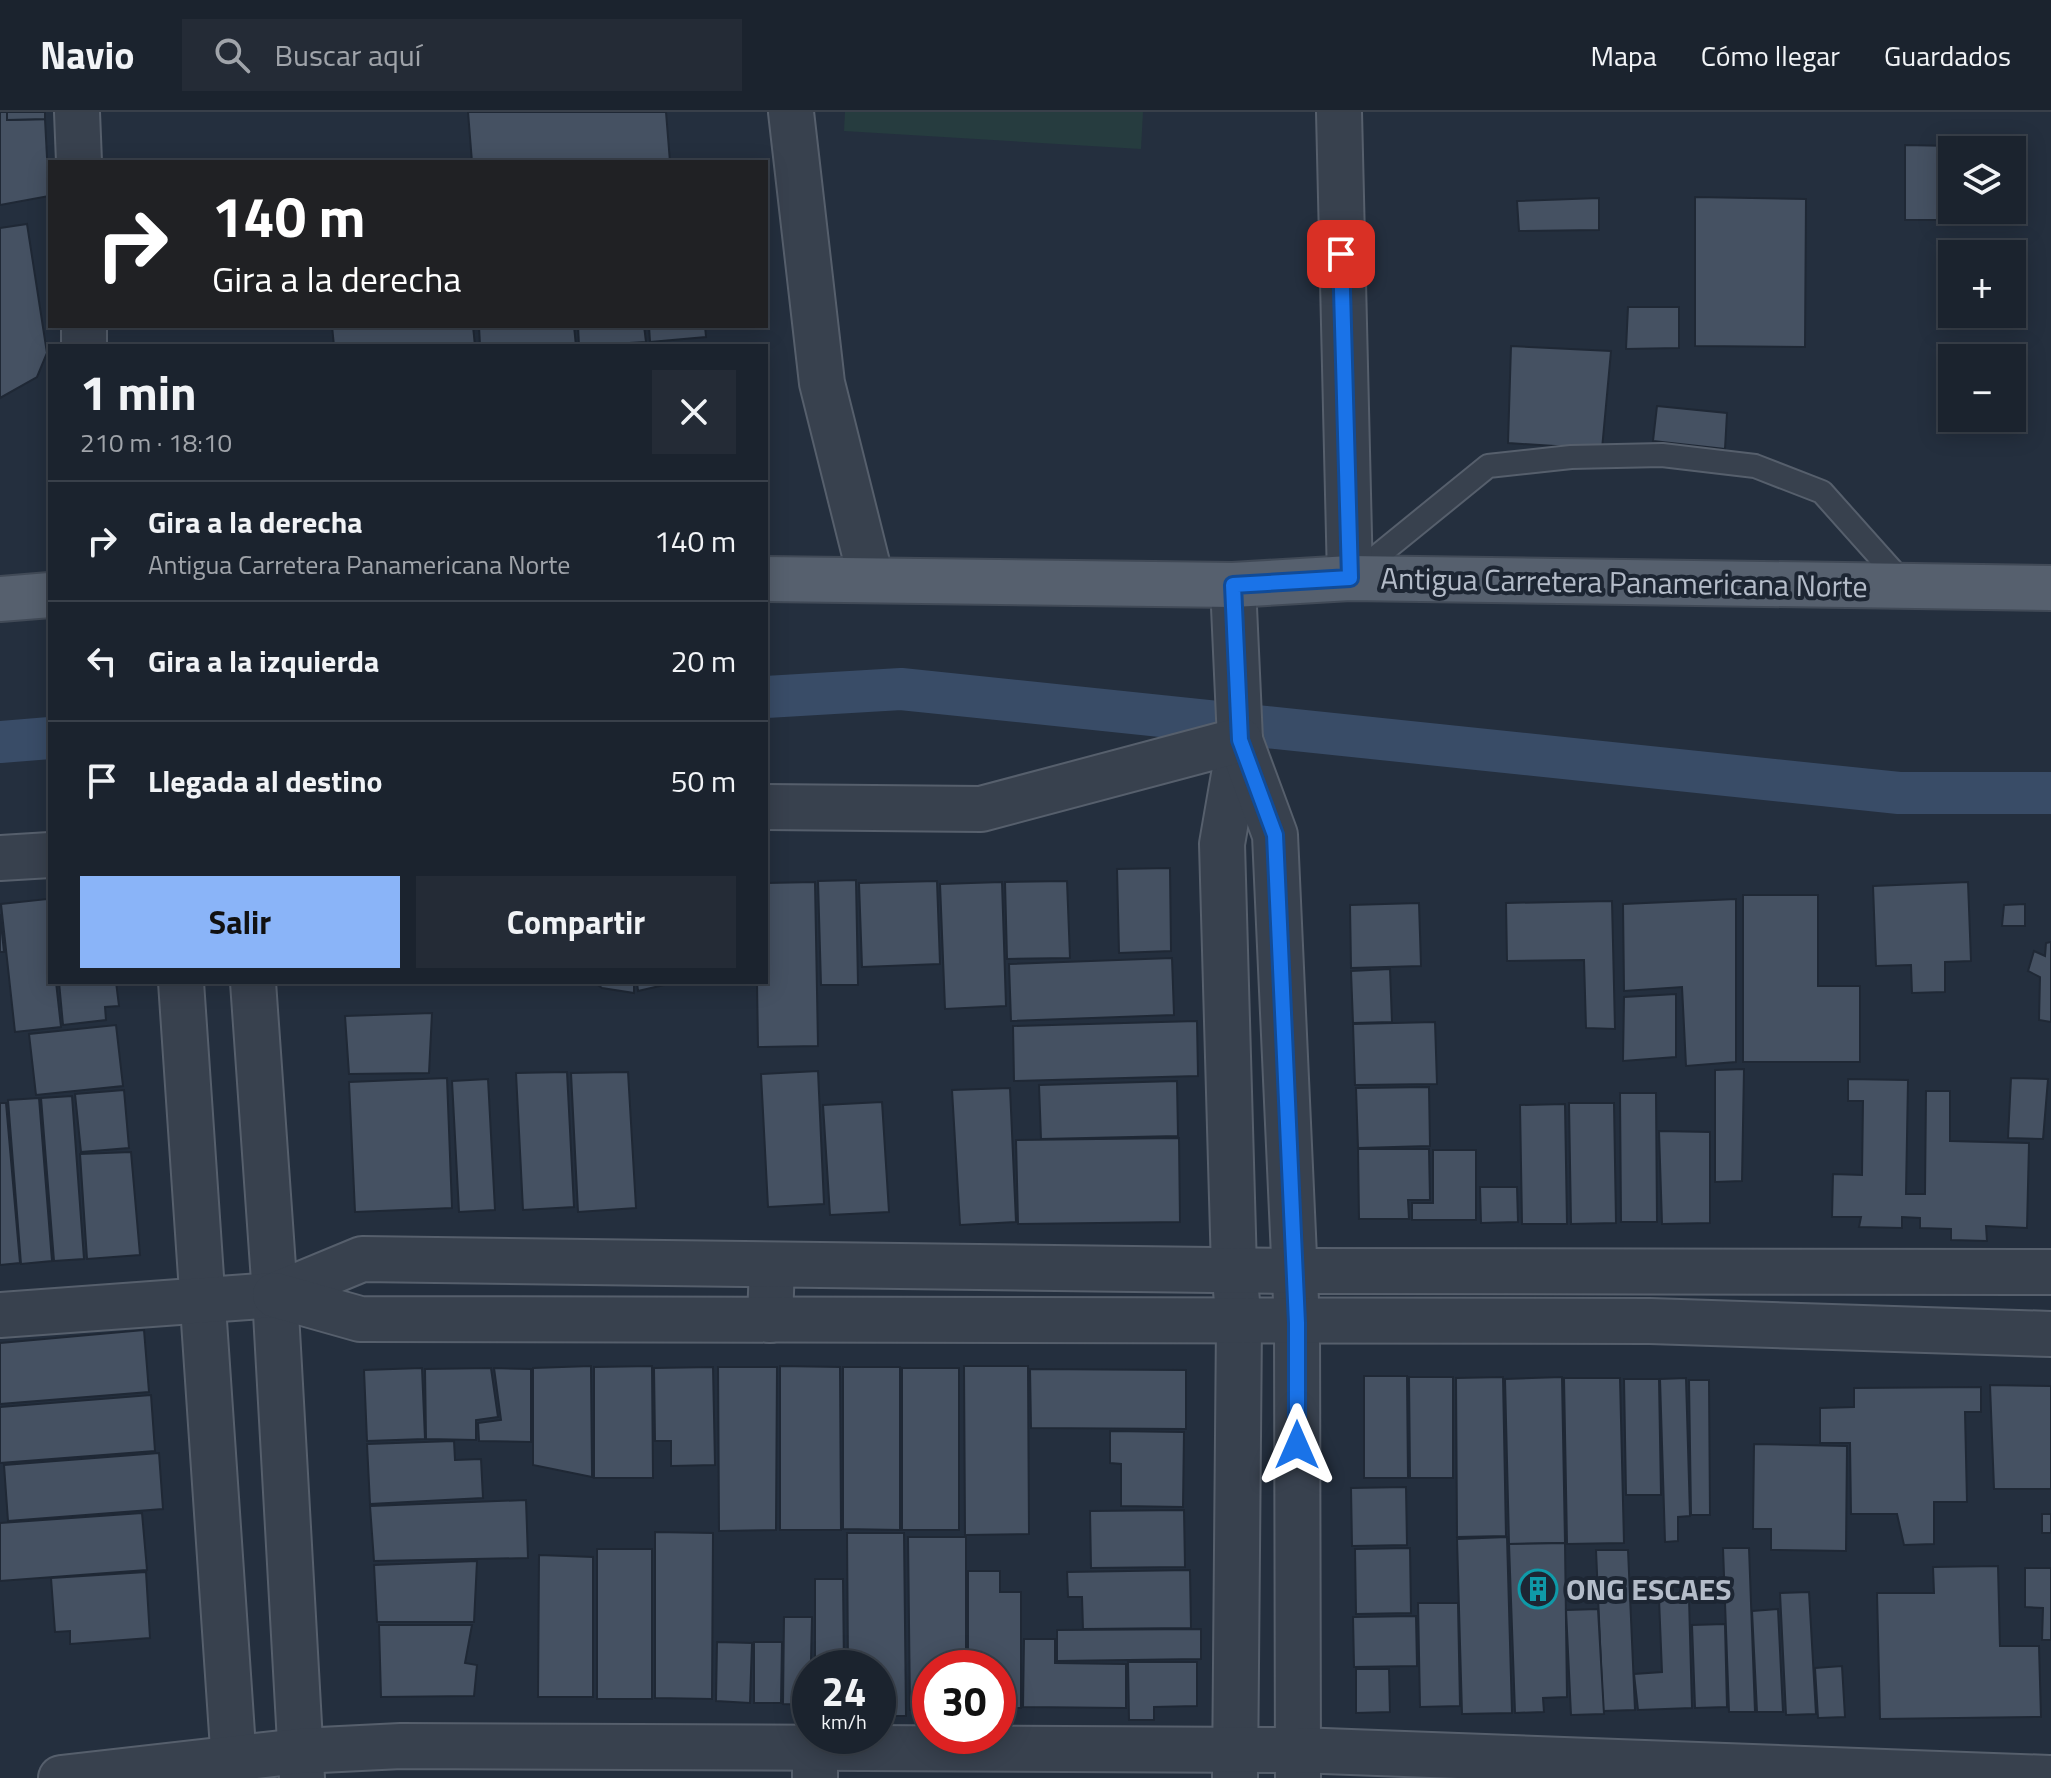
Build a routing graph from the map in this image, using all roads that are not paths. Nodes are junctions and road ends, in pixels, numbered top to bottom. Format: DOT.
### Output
graph roads {
  1 [pos="77,112"];
  2 [pos="791,112"];
  3 [pos="1339,112"];
  4 [pos="79,160"];
  5 [pos="1350,578"];
  6 [pos="768,579"];
  7 [pos="871,579"];
  8 [pos="1233,585"];
  9 [pos="1906,586"];
  10 [pos="2051,588"];
  11 [pos="48,595"];
  12 [pos="0,599"];
  13 [pos="1240,740"];
  14 [pos="768,807"];
  15 [pos="48,855"];
  16 [pos="0,858"];
  17 [pos="181,984"];
  18 [pos="253,984"];
  19 [pos="772,1265"];
  20 [pos="1234,1269"];
  21 [pos="1294,1271"];
  22 [pos="2051,1272"];
  23 [pos="275,1295"];
  24 [pos="203,1300"];
  25 [pos="0,1315"];
  26 [pos="770,1320"];
  27 [pos="1239,1323"];
  28 [pos="1297,1323"];
  29 [pos="2051,1334"];
  30 [pos="815,1763"];
  31 [pos="301,1764"];
  32 [pos="1235,1764"];
  33 [pos="1297,1764"];
  34 [pos="235,1768"];
  35 [pos="61,1778"];
  36 [pos="2049,1778"];
  1 -- 4 [label="street"];
  2 -- 7 [label="street"];
  3 -- 5 [label="street"];
  5 -- 8 [label="main road, Antigua Carretera Panamericana Norte"];
  5 -- 9 [label="main road, Antigua Carretera Panamericana Norte"];
  5 -- 9 [label="lane"];
  6 -- 7 [label="main road, Antigua Carretera Panamericana Norte"];
  7 -- 8 [label="main road, Antigua Carretera Panamericana Norte"];
  8 -- 13 [label="street"];
  9 -- 10 [label="main road, Antigua Carretera Panamericana Norte"];
  11 -- 12 [label="main road"];
  13 -- 14 [label="street"];
  13 -- 20 [label="street"];
  13 -- 21 [label="street"];
  15 -- 16 [label="street"];
  17 -- 24 [label="street"];
  18 -- 23 [label="street"];
  19 -- 20 [label="street"];
  19 -- 23 [label="street"];
  19 -- 26 [label="street"];
  20 -- 21 [label="street"];
  20 -- 27 [label="street"];
  21 -- 22 [label="street"];
  21 -- 28 [label="street"];
  23 -- 24 [label="street"];
  23 -- 26 [label="street"];
  23 -- 31 [label="street"];
  24 -- 25 [label="street"];
  24 -- 34 [label="street"];
  26 -- 27 [label="street"];
  27 -- 28 [label="street"];
  27 -- 32 [label="street"];
  28 -- 29 [label="street"];
  28 -- 33 [label="street"];
  30 -- 31 [label="street"];
  30 -- 32 [label="street"];
  31 -- 34 [label="street"];
  32 -- 33 [label="street"];
  33 -- 36 [label="street"];
  34 -- 35 [label="street"];
}
